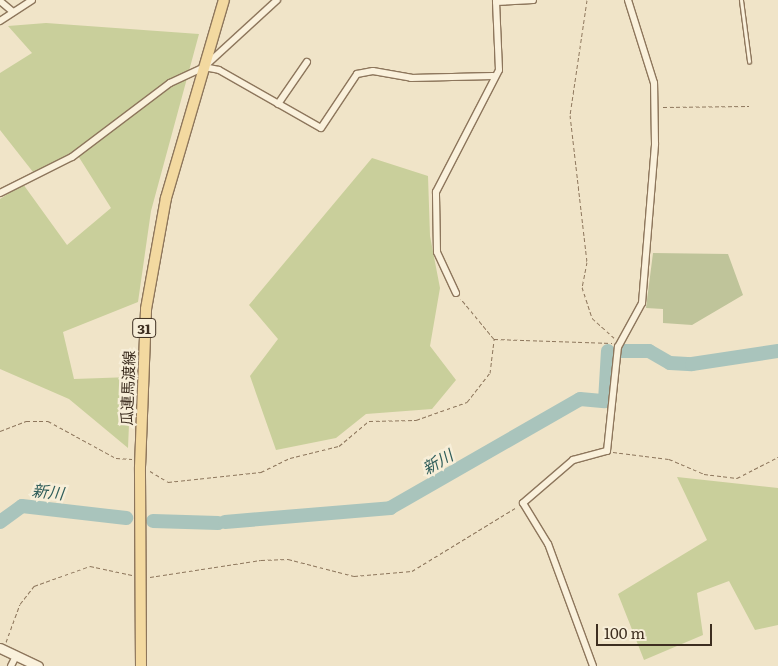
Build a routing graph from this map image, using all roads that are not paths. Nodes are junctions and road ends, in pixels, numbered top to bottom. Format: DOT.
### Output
graph roads {
  1 [pos="32,0"];
  2 [pos="224,0"];
  3 [pos="277,0"];
  4 [pos="533,0"];
  5 [pos="628,0"];
  6 [pos="740,0"];
  7 [pos="0,1"];
  8 [pos="496,1"];
  9 [pos="12,11"];
  10 [pos="0,22"];
  11 [pos="749,61"];
  12 [pos="307,62"];
  13 [pos="204,67"];
  14 [pos="493,76"];
  15 [pos="278,104"];
  16 [pos="0,193"];
  17 [pos="456,293"];
  18 [pos="2,649"];
  19 [pos="16,656"];
  20 [pos="10,666"];
  21 [pos="38,666"];
  22 [pos="141,666"];
  23 [pos="593,666"];
  1 -- 9 [label="street"];
  2 -- 13 [label="main road, 瓜連馬渡線 / 31"];
  3 -- 13 [label="street"];
  4 -- 8 [label="street"];
  5 -- 23 [label="street"];
  6 -- 11 [label="lane"];
  7 -- 9 [label="street"];
  8 -- 14 [label="street"];
  9 -- 10 [label="street"];
  12 -- 15 [label="street"];
  13 -- 15 [label="street"];
  13 -- 16 [label="street"];
  13 -- 22 [label="main road, 瓜連馬渡線 / 31"];
  14 -- 15 [label="street"];
  14 -- 17 [label="street"];
  18 -- 19 [label="main road"];
  19 -- 20 [label="street"];
  19 -- 21 [label="main road"];
}
